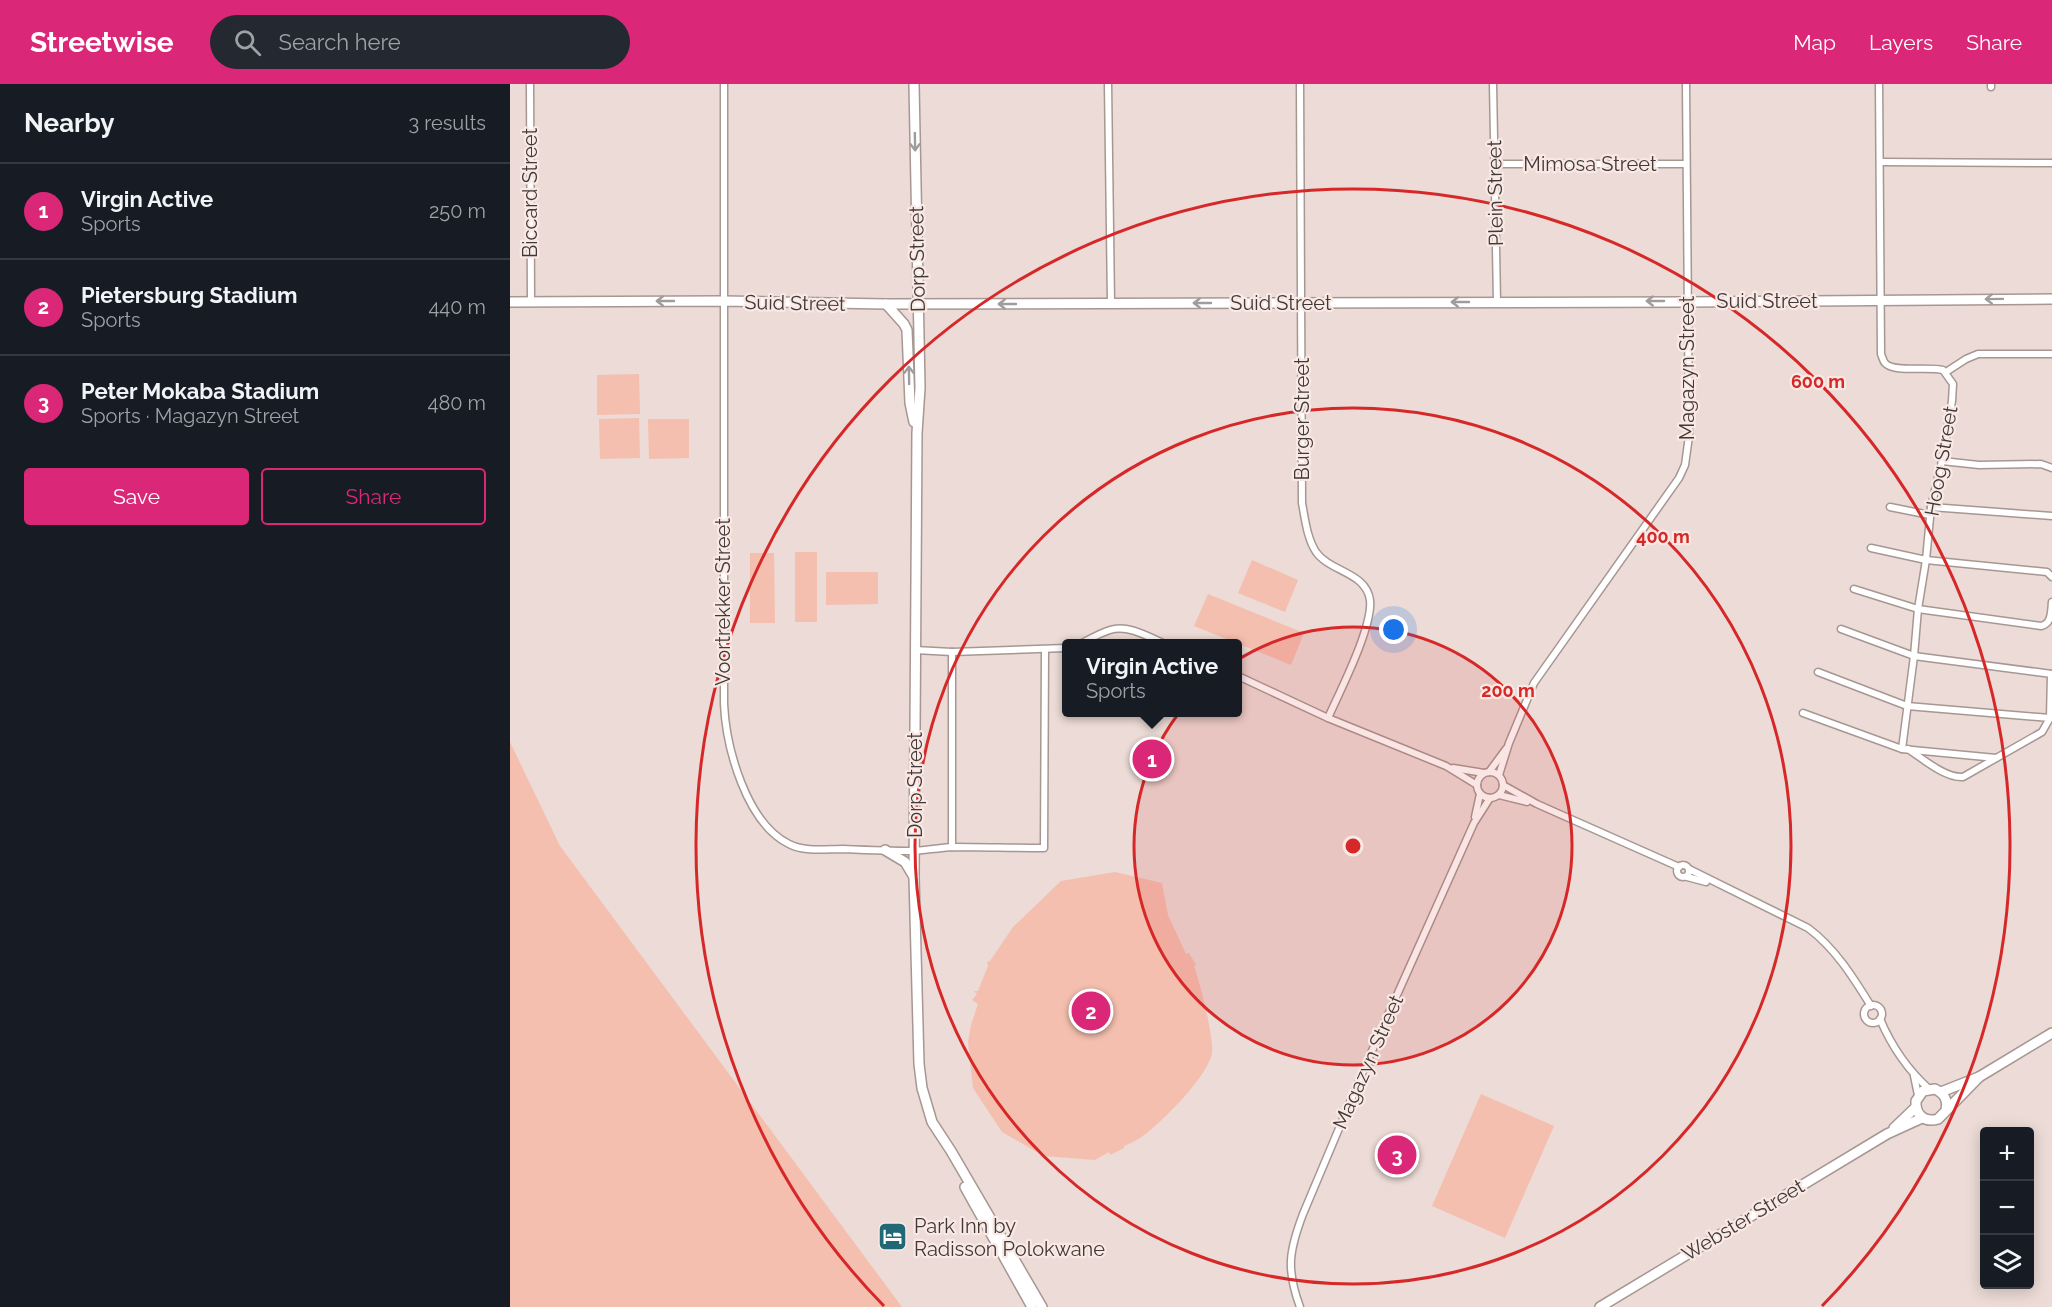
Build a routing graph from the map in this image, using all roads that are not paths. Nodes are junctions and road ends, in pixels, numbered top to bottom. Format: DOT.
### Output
graph roads {
  1 [pos="530,84"];
  2 [pos="724,84"];
  3 [pos="914,84"];
  4 [pos="1108,84"];
  5 [pos="1300,84"];
  6 [pos="1493,84"];
  7 [pos="1686,84"];
  8 [pos="1879,84"];
  9 [pos="1881,162"];
  10 [pos="2052,163"];
  11 [pos="1494,164"];
  12 [pos="1686,164"];
  13 [pos="2052,299"];
  14 [pos="1881,300"];
  15 [pos="510,302"];
  16 [pos="531,302"];
  17 [pos="723,302"];
  18 [pos="1497,302"];
  19 [pos="1687,302"];
  20 [pos="1111,303"];
  21 [pos="1301,303"];
  22 [pos="886,304"];
  23 [pos="918,304"];
  24 [pos="2052,354"];
  25 [pos="1946,372"];
  26 [pos="917,433"];
  27 [pos="1942,461"];
  28 [pos="2052,468"];
  29 [pos="1890,507"];
  30 [pos="1931,507"];
  31 [pos="1930,515"];
  32 [pos="2052,516"];
  33 [pos="1871,548"];
  34 [pos="1926,560"];
  35 [pos="2052,578"];
  36 [pos="1854,589"];
  37 [pos="2052,602"];
  38 [pos="1918,609"];
  39 [pos="1841,629"];
  40 [pos="1092,639"];
  41 [pos="1153,639"];
  42 [pos="1062,648"];
  43 [pos="915,650"];
  44 [pos="1045,650"];
  45 [pos="952,652"];
  46 [pos="1914,656"];
  47 [pos="1818,672"];
  48 [pos="2052,674"];
  49 [pos="1242,678"];
  50 [pos="1906,706"];
  51 [pos="1803,713"];
  52 [pos="1328,718"];
  53 [pos="2050,718"];
  54 [pos="1509,743"];
  55 [pos="1905,749"];
  56 [pos="1996,758"];
  57 [pos="1446,766"];
  58 [pos="1487,772"];
  59 [pos="1499,775"];
  60 [pos="1477,785"];
  61 [pos="1503,785"];
  62 [pos="1480,794"];
  63 [pos="1499,795"];
  64 [pos="1490,798"];
  65 [pos="1536,804"];
  66 [pos="1474,823"];
  67 [pos="951,848"];
  68 [pos="885,850"];
  69 [pos="915,850"];
  70 [pos="1678,869"];
  71 [pos="1689,869"];
  72 [pos="914,877"];
  73 [pos="1686,877"];
  74 [pos="1719,885"];
  75 [pos="1868,1007"];
  76 [pos="1877,1021"];
  77 [pos="2052,1033"];
  78 [pos="1914,1076"];
  79 [pos="1979,1077"];
  80 [pos="1929,1089"];
  81 [pos="1941,1092"];
  82 [pos="1918,1095"];
  83 [pos="1916,1107"];
  84 [pos="1946,1110"];
  85 [pos="1922,1118"];
  86 [pos="939,1134"];
  87 [pos="1887,1134"];
  88 [pos="1032,1307"];
  89 [pos="1042,1307"];
  90 [pos="1300,1307"];
  91 [pos="1599,1307"];
  1 -- 16 [label="street, Biccard Street"];
  2 -- 17 [label="street, Voortrekker Street"];
  3 -- 23 [label="street, Dorp Street, one-way"];
  4 -- 20 [label="street"];
  5 -- 21 [label="street, Burger Street"];
  6 -- 11 [label="street, Plein Street"];
  7 -- 12 [label="street, Magazyn Street"];
  8 -- 9 [label="street"];
  9 -- 10 [label="street"];
  9 -- 14 [label="street"];
  11 -- 12 [label="street, Mimosa Street"];
  11 -- 18 [label="street, Plein Street"];
  12 -- 19 [label="street, Magazyn Street"];
  13 -- 14 [label="street, Suid Street, one-way"];
  14 -- 19 [label="street, Suid Street"];
  14 -- 25 [label="street"];
  15 -- 16 [label="street, Suid Street"];
  17 -- 16 [label="street, Suid Street, one-way"];
  17 -- 22 [label="street, Suid Street"];
  17 -- 68 [label="street, Voortrekker Street"];
  19 -- 18 [label="street, Suid Street, one-way"];
  18 -- 21 [label="street, Suid Street, one-way"];
  19 -- 54 [label="street, Magazyn Street"];
  21 -- 20 [label="street, Suid Street, one-way"];
  20 -- 23 [label="street, Suid Street, one-way"];
  21 -- 52 [label="street, Burger Street"];
  22 -- 23 [label="street, Suid Street"];
  26 -- 22 [label="street, Dorp Street, one-way"];
  23 -- 26 [label="street, Dorp Street"];
  24 -- 25 [label="street"];
  25 -- 27 [label="street, Hoog Street"];
  26 -- 43 [label="street, Dorp Street"];
  27 -- 28 [label="street"];
  27 -- 30 [label="street, Hoog Street"];
  29 -- 31 [label="street"];
  30 -- 31 [label="street, Hoog Street"];
  30 -- 32 [label="street"];
  31 -- 34 [label="street, Hoog Street"];
  33 -- 34 [label="street"];
  34 -- 35 [label="street"];
  34 -- 38 [label="street, Hoog Street"];
  36 -- 38 [label="street"];
  37 -- 38 [label="street"];
  38 -- 46 [label="street, Hoog Street"];
  39 -- 46 [label="street"];
  40 -- 41 [label="street"];
  42 -- 44 [label="street"];
  43 -- 45 [label="street"];
  43 -- 69 [label="street, Dorp Street"];
  44 -- 45 [label="street"];
  44 -- 67 [label="street, Voortrekker Street"];
  45 -- 67 [label="street"];
  46 -- 48 [label="street"];
  46 -- 50 [label="street, Hoog Street"];
  47 -- 50 [label="street"];
  48 -- 53 [label="street"];
  49 -- 52 [label="street"];
  50 -- 53 [label="street"];
  50 -- 55 [label="street, Hoog Street"];
  51 -- 55 [label="street"];
  52 -- 57 [label="street"];
  53 -- 56 [label="street"];
  54 -- 58 [label="street, Magazyn Street"];
  54 -- 59 [label="street, Magazyn Street"];
  55 -- 56 [label="street"];
  55 -- 56 [label="street"];
  57 -- 58 [label="street"];
  57 -- 60 [label="street"];
  58 -- 59 [label="street"];
  58 -- 60 [label="street"];
  59 -- 61 [label="street"];
  60 -- 62 [label="street"];
  61 -- 63 [label="street"];
  61 -- 65 [label="street"];
  62 -- 64 [label="street"];
  62 -- 66 [label="street, Magazyn Street"];
  63 -- 64 [label="street"];
  63 -- 65 [label="street"];
  64 -- 66 [label="street, Magazyn Street"];
  65 -- 70 [label="street"];
  66 -- 90 [label="street, Magazyn Street"];
  67 -- 69 [label="street, Voortrekker Street"];
  68 -- 69 [label="street, Voortrekker Street"];
  68 -- 72 [label="street"];
  69 -- 72 [label="street, Dorp Street"];
  70 -- 71 [label="street"];
  70 -- 73 [label="street"];
  71 -- 73 [label="street"];
  71 -- 74 [label="street"];
  72 -- 86 [label="street, Dorp Street"];
  73 -- 74 [label="street"];
  74 -- 75 [label="street"];
  75 -- 76 [label="street"];
  75 -- 76 [label="street"];
  76 -- 78 [label="street"];
  77 -- 79 [label="street"];
  78 -- 80 [label="street"];
  78 -- 82 [label="street"];
  79 -- 81 [label="street"];
  79 -- 84 [label="street"];
  80 -- 81 [label="street"];
  80 -- 82 [label="street"];
  81 -- 84 [label="street"];
  82 -- 83 [label="street"];
  83 -- 85 [label="street"];
  83 -- 87 [label="street, Webster Street"];
  84 -- 85 [label="street"];
  85 -- 87 [label="street, Webster Street"];
  86 -- 88 [label="street, Dorp Street"];
  86 -- 89 [label="street, Dorp Street"];
  87 -- 91 [label="street, Webster Street"];
}
